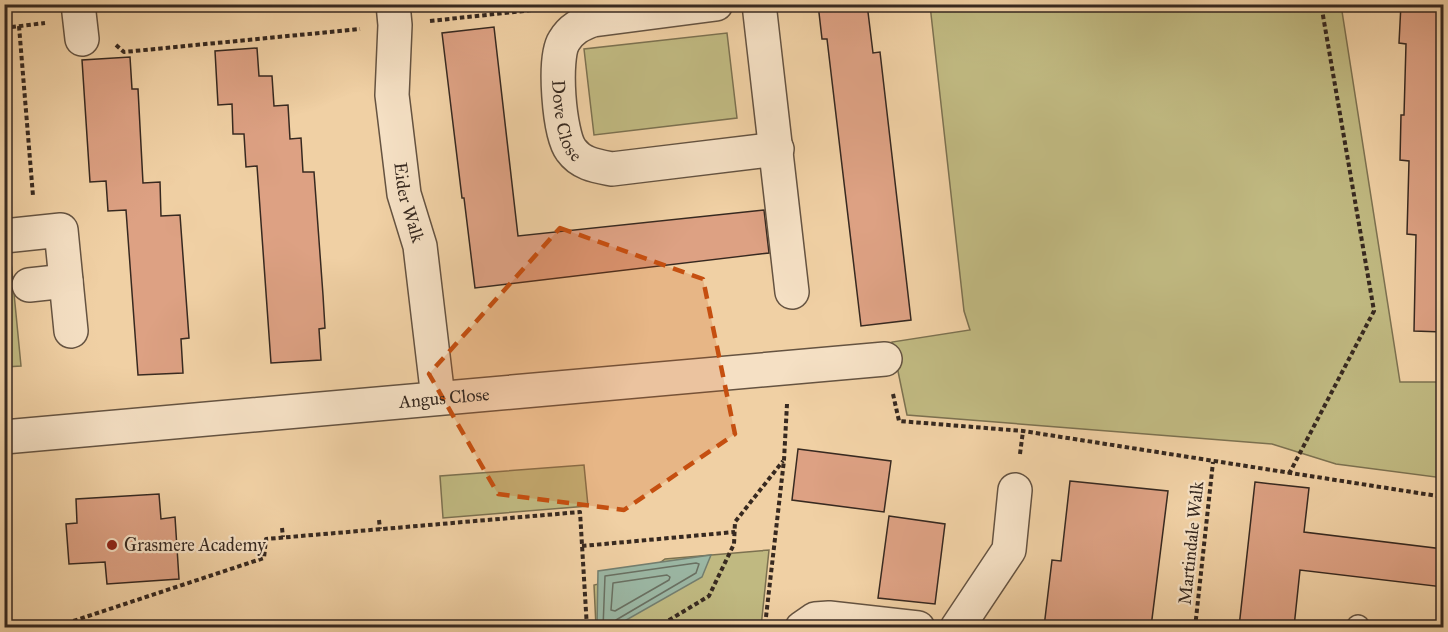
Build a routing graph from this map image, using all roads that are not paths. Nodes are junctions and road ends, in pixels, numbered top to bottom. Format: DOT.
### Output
graph roads {
  1 [pos="716,4"];
  2 [pos="759,4"];
  3 [pos="394,15"];
  4 [pos="777,149"];
  5 [pos="20,234"];
  6 [pos="66,281"];
  7 [pos="29,285"];
  8 [pos="792,292"];
  9 [pos="71,331"];
  10 [pos="885,358"];
  11 [pos="438,398"];
  12 [pos="4,437"];
  13 [pos="1014,490"];
  14 [pos="802,627"];
  15 [pos="918,627"];
  16 [pos="957,627"];
  1 -- 4 [label="street, Dove Close"];
  2 -- 4 [label="street"];
  3 -- 11 [label="street, Eider Walk"];
  4 -- 8 [label="street"];
  5 -- 6 [label="street"];
  6 -- 7 [label="street"];
  6 -- 9 [label="street"];
  10 -- 11 [label="street, Angus Close"];
  11 -- 12 [label="street, Angus Close"];
  13 -- 16 [label="street"];
  14 -- 15 [label="street"];
}
